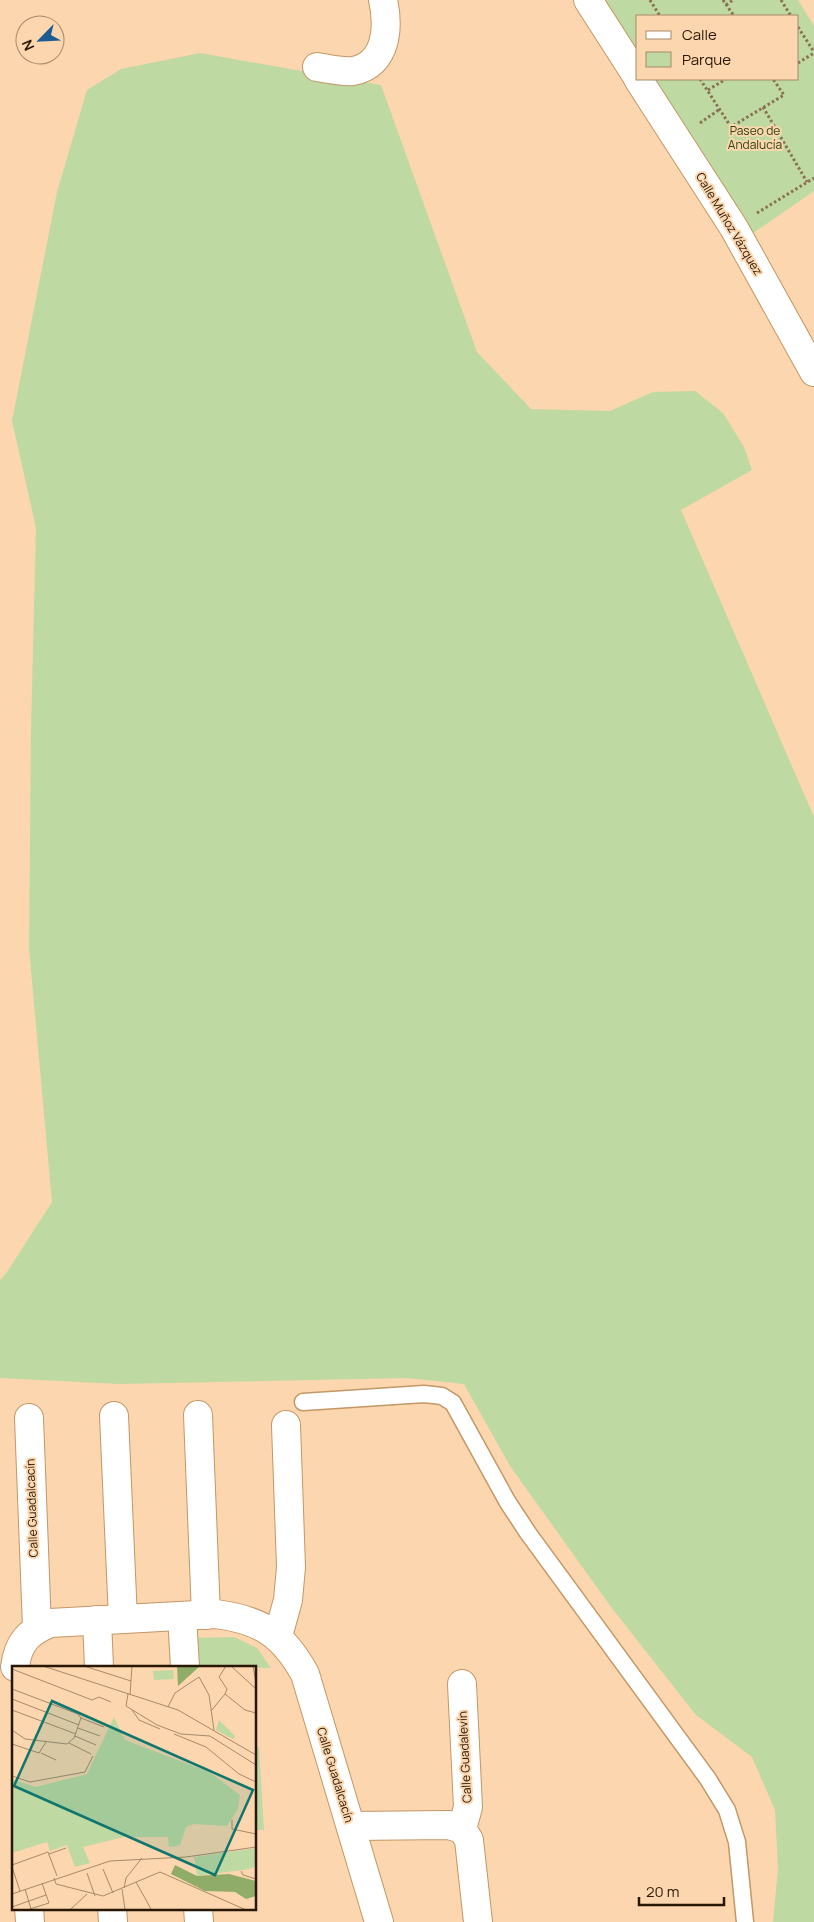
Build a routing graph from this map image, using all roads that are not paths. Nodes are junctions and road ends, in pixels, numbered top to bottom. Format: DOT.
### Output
graph roads {
  1 [pos="383,0"];
  2 [pos="588,0"];
  3 [pos="317,67"];
  4 [pos="636,75"];
  5 [pos="639,80"];
  6 [pos="814,372"];
  7 [pos="303,1402"];
  8 [pos="198,1414"];
  9 [pos="114,1416"];
  10 [pos="29,1418"];
  11 [pos="286,1425"];
  12 [pos="194,1615"];
  13 [pos="110,1620"];
  14 [pos="30,1634"];
  15 [pos="278,1636"];
  16 [pos="15,1666"];
  17 [pos="99,1666"];
  18 [pos="185,1666"];
  19 [pos="462,1684"];
  20 [pos="351,1826"];
  21 [pos="462,1829"];
  22 [pos="379,1922"];
  23 [pos="478,1922"];
  24 [pos="745,1922"];
  1 -- 3 [label="street"];
  2 -- 4 [label="street, Calle Muñoz Vázquez"];
  5 -- 6 [label="street, Calle Muñoz Vázquez"];
  7 -- 24 [label="lane"];
  8 -- 12 [label="street"];
  9 -- 13 [label="street"];
  10 -- 14 [label="street, Calle Guadalcacín"];
  11 -- 15 [label="street"];
  12 -- 13 [label="street, Calle Guadalcacín"];
  12 -- 15 [label="street, Calle Guadalcacín"];
  12 -- 18 [label="street"];
  13 -- 14 [label="street, Calle Guadalcacín"];
  13 -- 17 [label="street"];
  14 -- 16 [label="street"];
  15 -- 20 [label="street, Calle Guadalcacín"];
  19 -- 21 [label="street, Calle Guadalevín"];
  20 -- 21 [label="street"];
  20 -- 22 [label="street, Calle Guadalcacín"];
  21 -- 23 [label="street"];
}
